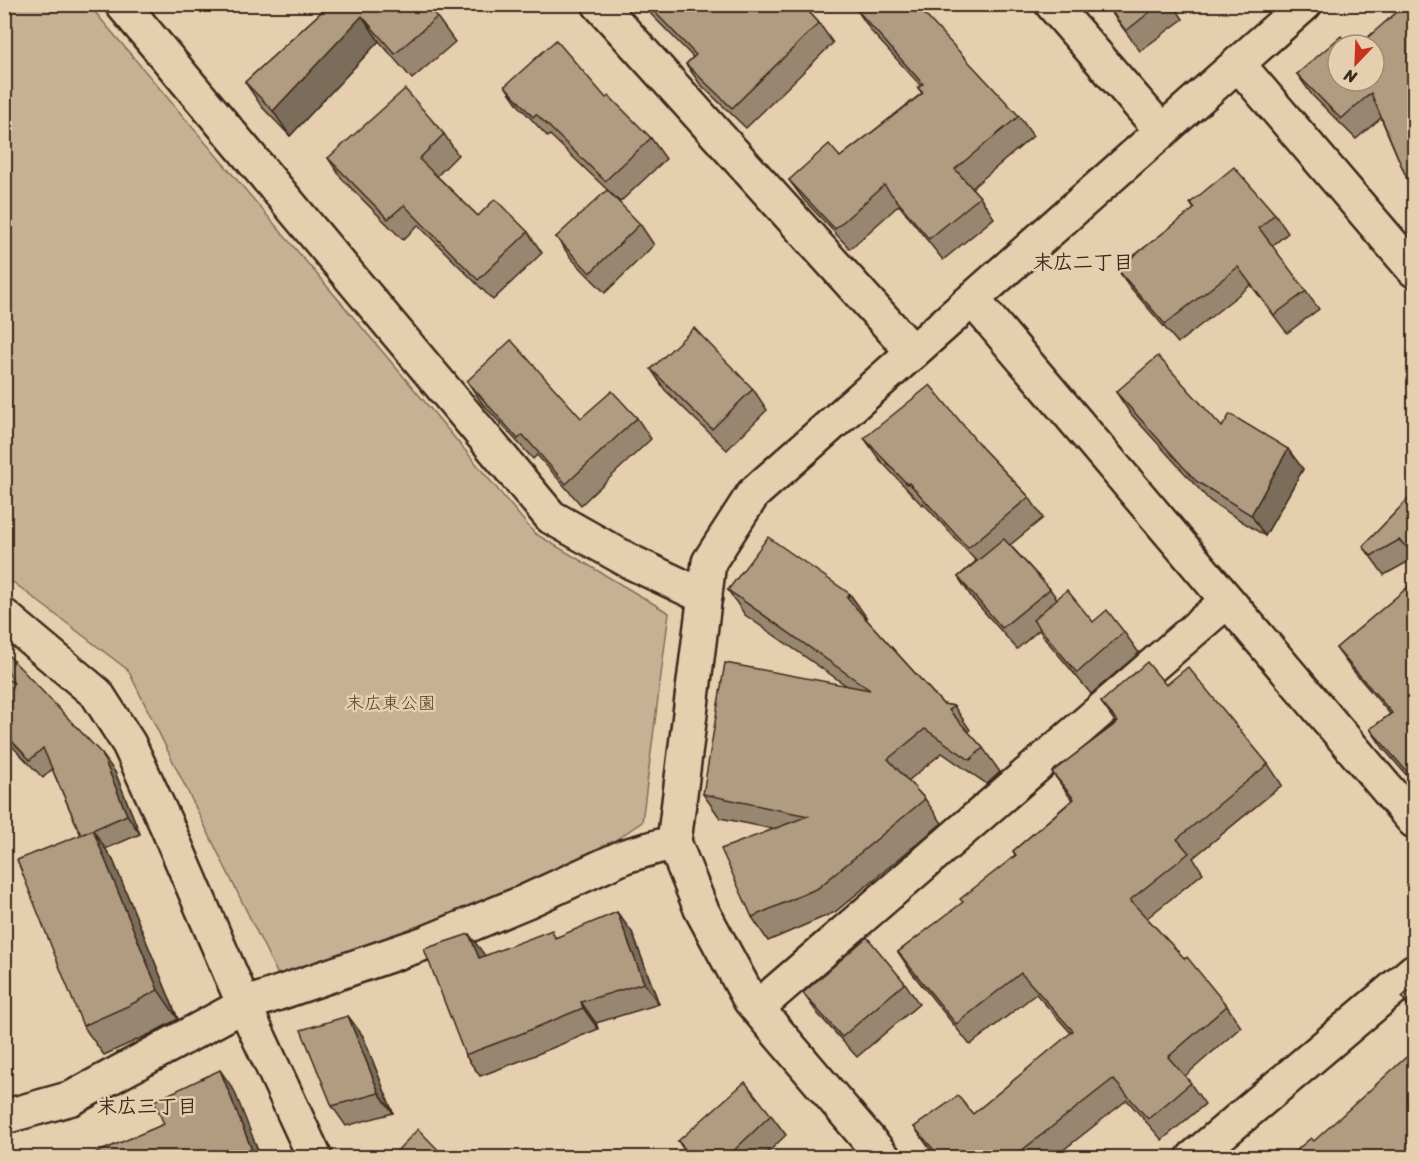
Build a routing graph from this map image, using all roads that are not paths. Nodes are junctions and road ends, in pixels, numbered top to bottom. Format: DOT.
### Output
graph roads {
  1 [pos="122,4"];
  2 [pos="599,4"];
  3 [pos="1052,4"];
  4 [pos="1305,4"];
  5 [pos="1238,64"];
  6 [pos="1162,131"];
  7 [pos="1414,270"];
  8 [pos="972,300"];
  9 [pos="913,352"];
  10 [pos="705,597"];
  11 [pos="1227,601"];
  12 [pos="4,616"];
  13 [pos="1414,821"];
  14 [pos="674,842"];
  15 [pos="1414,971"];
  16 [pos="244,1005"];
  17 [pos="757,1008"];
  18 [pos="4,1117"];
  19 [pos="315,1158"];
  20 [pos="884,1158"];
  21 [pos="1193,1158"];
  1 -- 10 [label="street"];
  2 -- 9 [label="street"];
  3 -- 6 [label="street"];
  4 -- 5 [label="street"];
  5 -- 6 [label="street"];
  5 -- 7 [label="street"];
  6 -- 8 [label="street"];
  8 -- 9 [label="street"];
  8 -- 11 [label="street"];
  9 -- 10 [label="street"];
  10 -- 14 [label="street"];
  11 -- 13 [label="street"];
  11 -- 17 [label="street"];
  12 -- 16 [label="street"];
  14 -- 16 [label="street"];
  14 -- 17 [label="street"];
  15 -- 21 [label="street"];
  16 -- 18 [label="street"];
  16 -- 19 [label="street"];
  17 -- 20 [label="street"];
}
